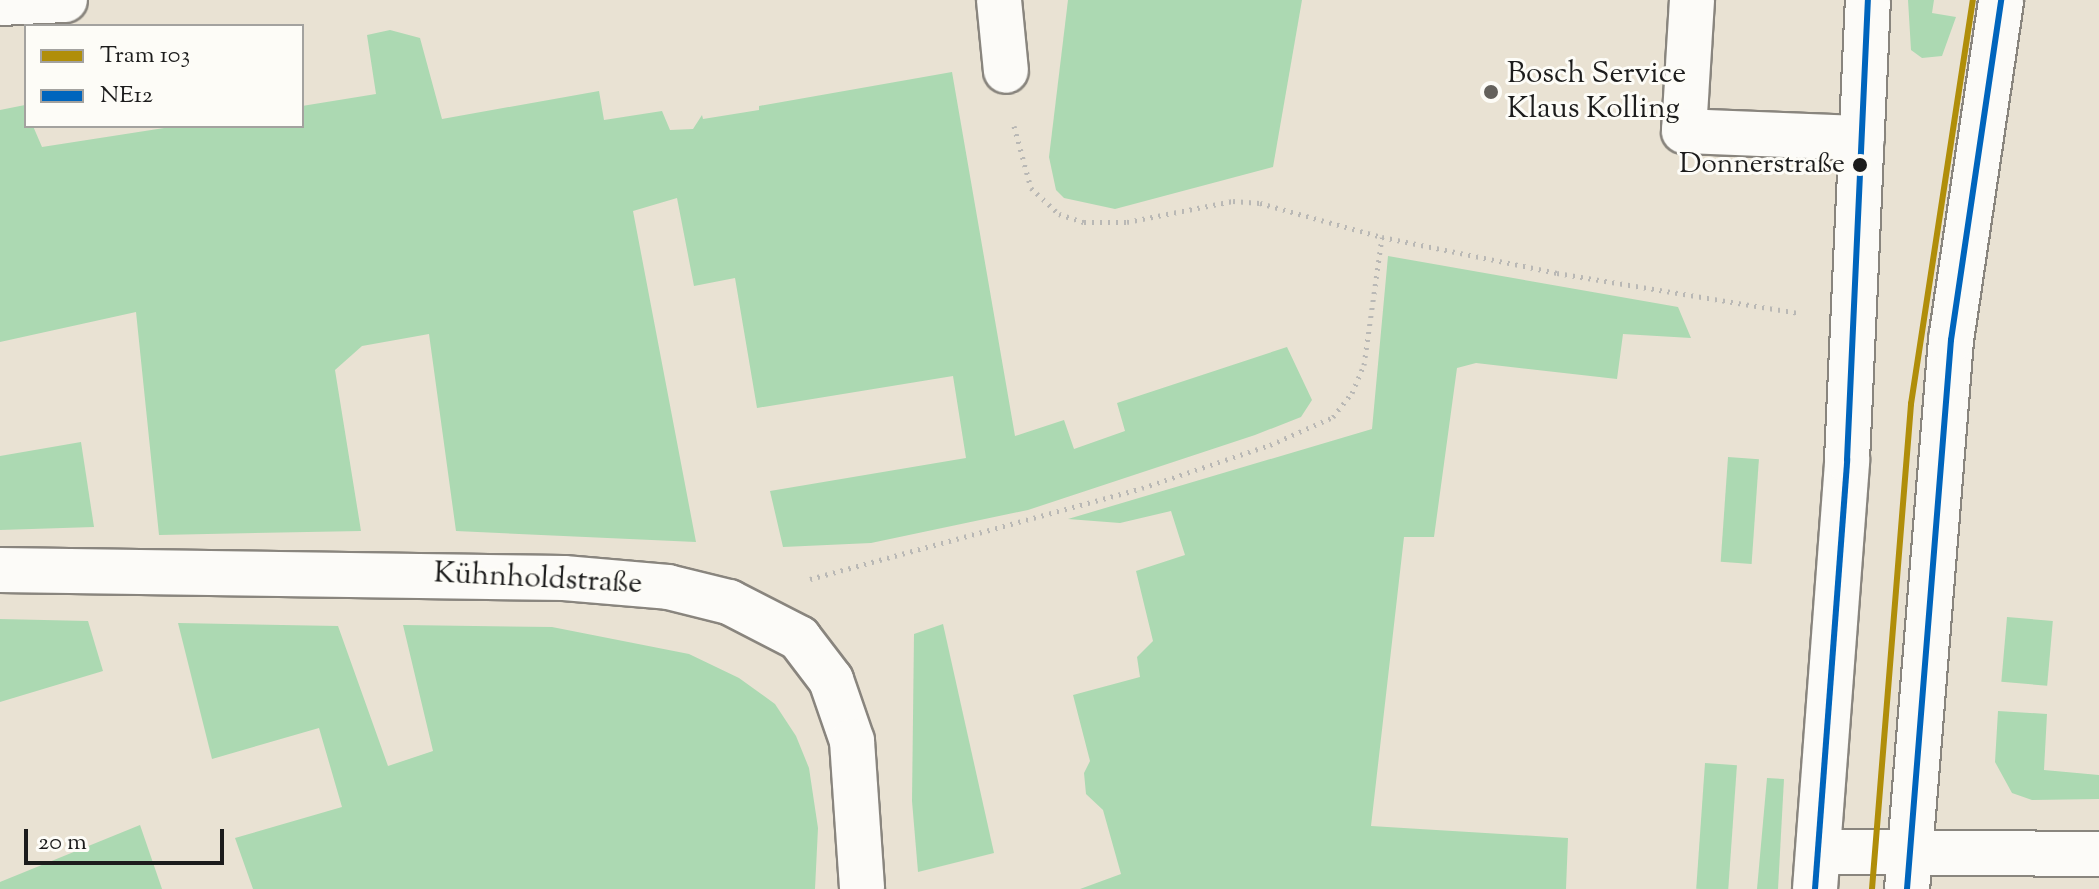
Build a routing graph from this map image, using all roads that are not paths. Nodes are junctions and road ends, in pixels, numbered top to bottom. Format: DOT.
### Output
graph roads {
  1 [pos="65,0"];
  2 [pos="999,0"];
  3 [pos="1692,0"];
  4 [pos="1868,0"];
  5 [pos="2001,0"];
  6 [pos="0,3"];
  7 [pos="1006,71"];
  8 [pos="1862,138"];
  9 [pos="0,570"];
  10 [pos="2099,854"];
  11 [pos="1817,871"];
  12 [pos="1908,872"];
  13 [pos="862,889"];
  1 -- 6 [label="main road"];
  2 -- 7 [label="main road"];
  3 -- 8 [label="main road"];
  4 -- 8 [label="main road"];
  5 -- 12 [label="main road"];
  8 -- 11 [label="main road"];
  9 -- 13 [label="main road, Kühnholdstraße"];
  10 -- 12 [label="main road"];
  11 -- 12 [label="main road"];
}
